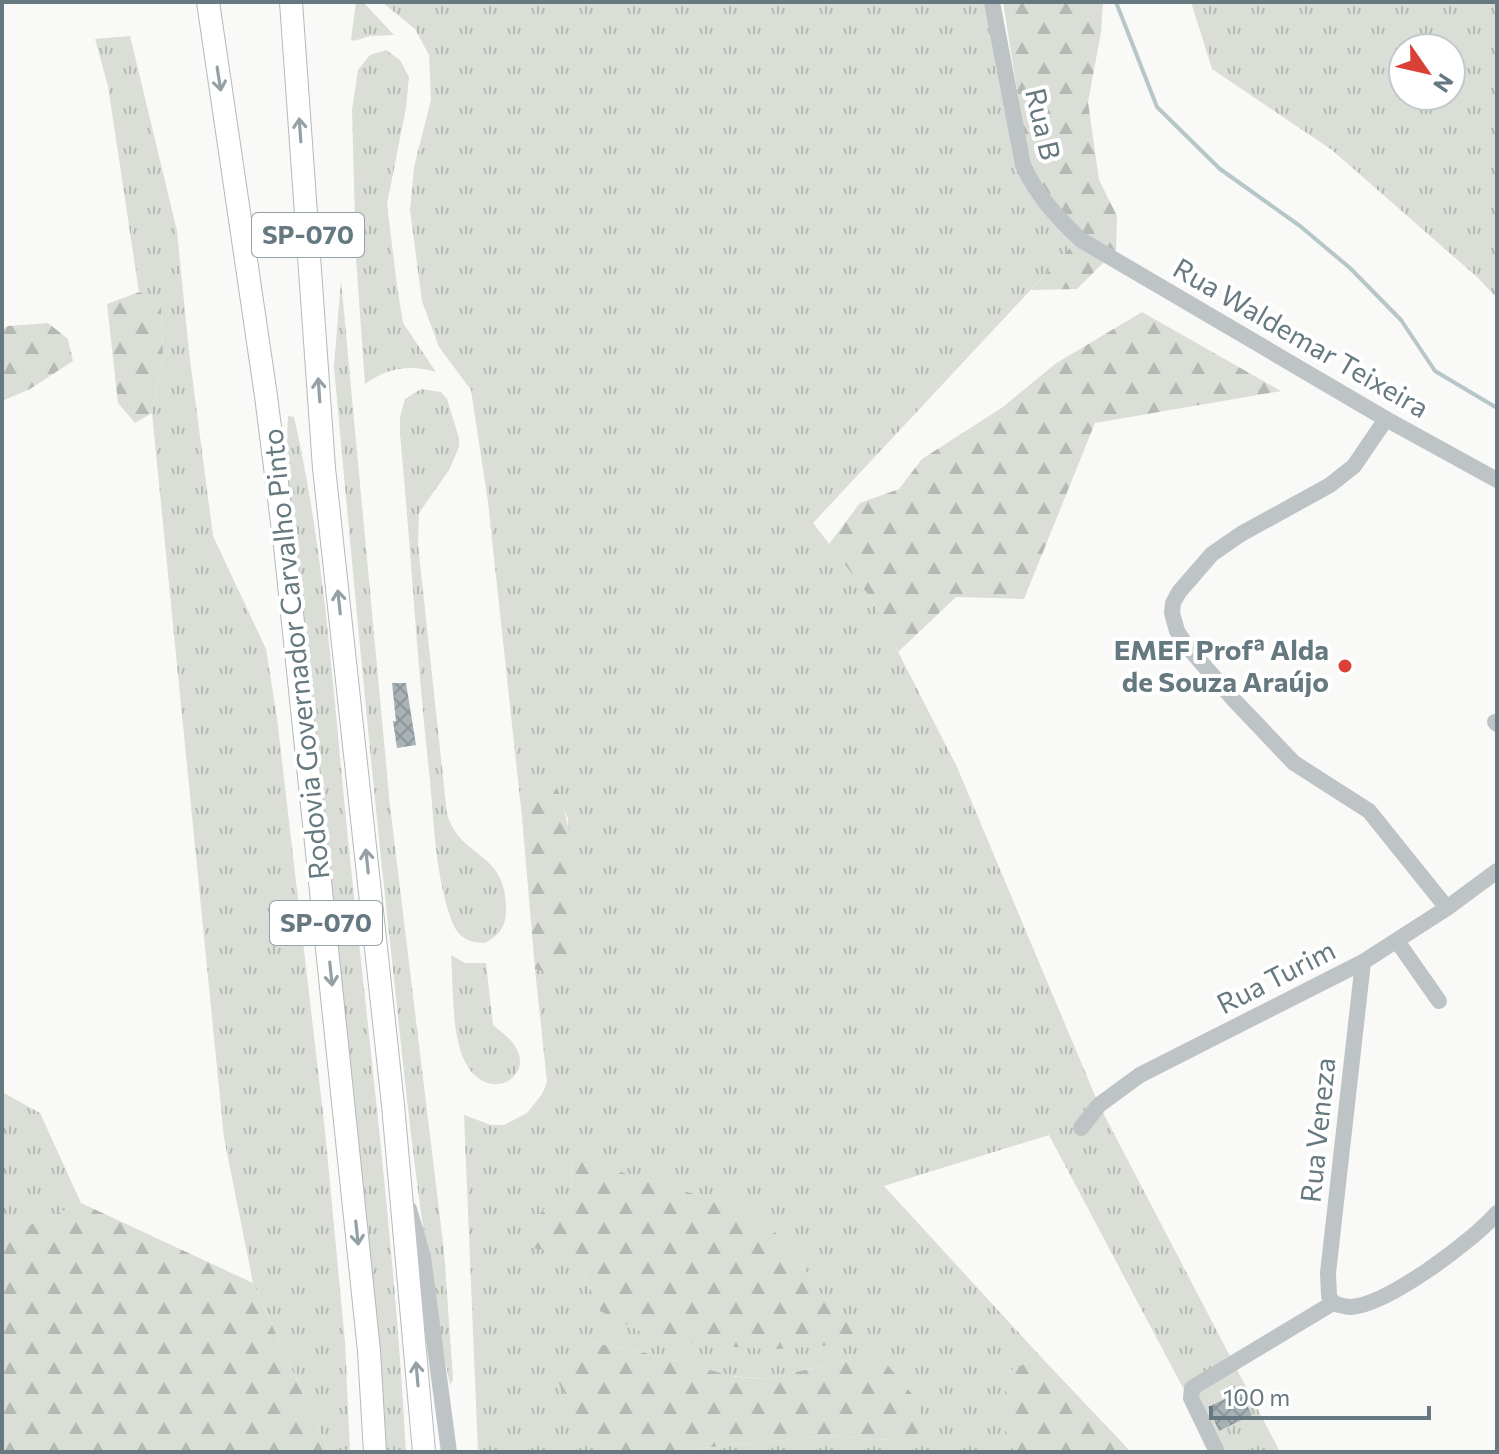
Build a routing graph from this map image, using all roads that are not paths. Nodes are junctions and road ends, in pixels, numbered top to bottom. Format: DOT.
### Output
graph roads {
  1 [pos="208,2"];
  2 [pos="291,2"];
  3 [pos="992,2"];
  4 [pos="1081,240"];
  5 [pos="1386,419"];
  6 [pos="1497,480"];
  7 [pos="1497,871"];
  8 [pos="1447,908"];
  9 [pos="1397,941"];
  10 [pos="1363,962"];
  11 [pos="1439,1001"];
  12 [pos="1081,1128"];
  13 [pos="400,1179"];
  14 [pos="1497,1213"];
  15 [pos="1333,1303"];
  16 [pos="375,1452"];
  17 [pos="424,1452"];
  18 [pos="449,1452"];
  19 [pos="1217,1452"];
  1 -- 16 [label="highway, Rodovia Governador Carvalho Pinto / SP-070, one-way"];
  13 -- 2 [label="highway, Rodovia Governador Carvalho Pinto / SP-070, one-way"];
  3 -- 4 [label="street, Rua B"];
  4 -- 5 [label="street, Rua Waldemar Teixeira"];
  5 -- 6 [label="street, Rua Waldemar Teixeira"];
  5 -- 8 [label="street"];
  7 -- 8 [label="street, Rua Turim"];
  8 -- 9 [label="street, Rua Turim"];
  9 -- 10 [label="street, Rua Turim"];
  9 -- 11 [label="street"];
  10 -- 12 [label="street, Rua Turim"];
  10 -- 15 [label="street, Rua Veneza"];
  17 -- 13 [label="highway, Rodovia Governador Carvalho Pinto / SP-070, one-way"];
  13 -- 18 [label="street"];
  14 -- 15 [label="street"];
  15 -- 19 [label="street"];
}
